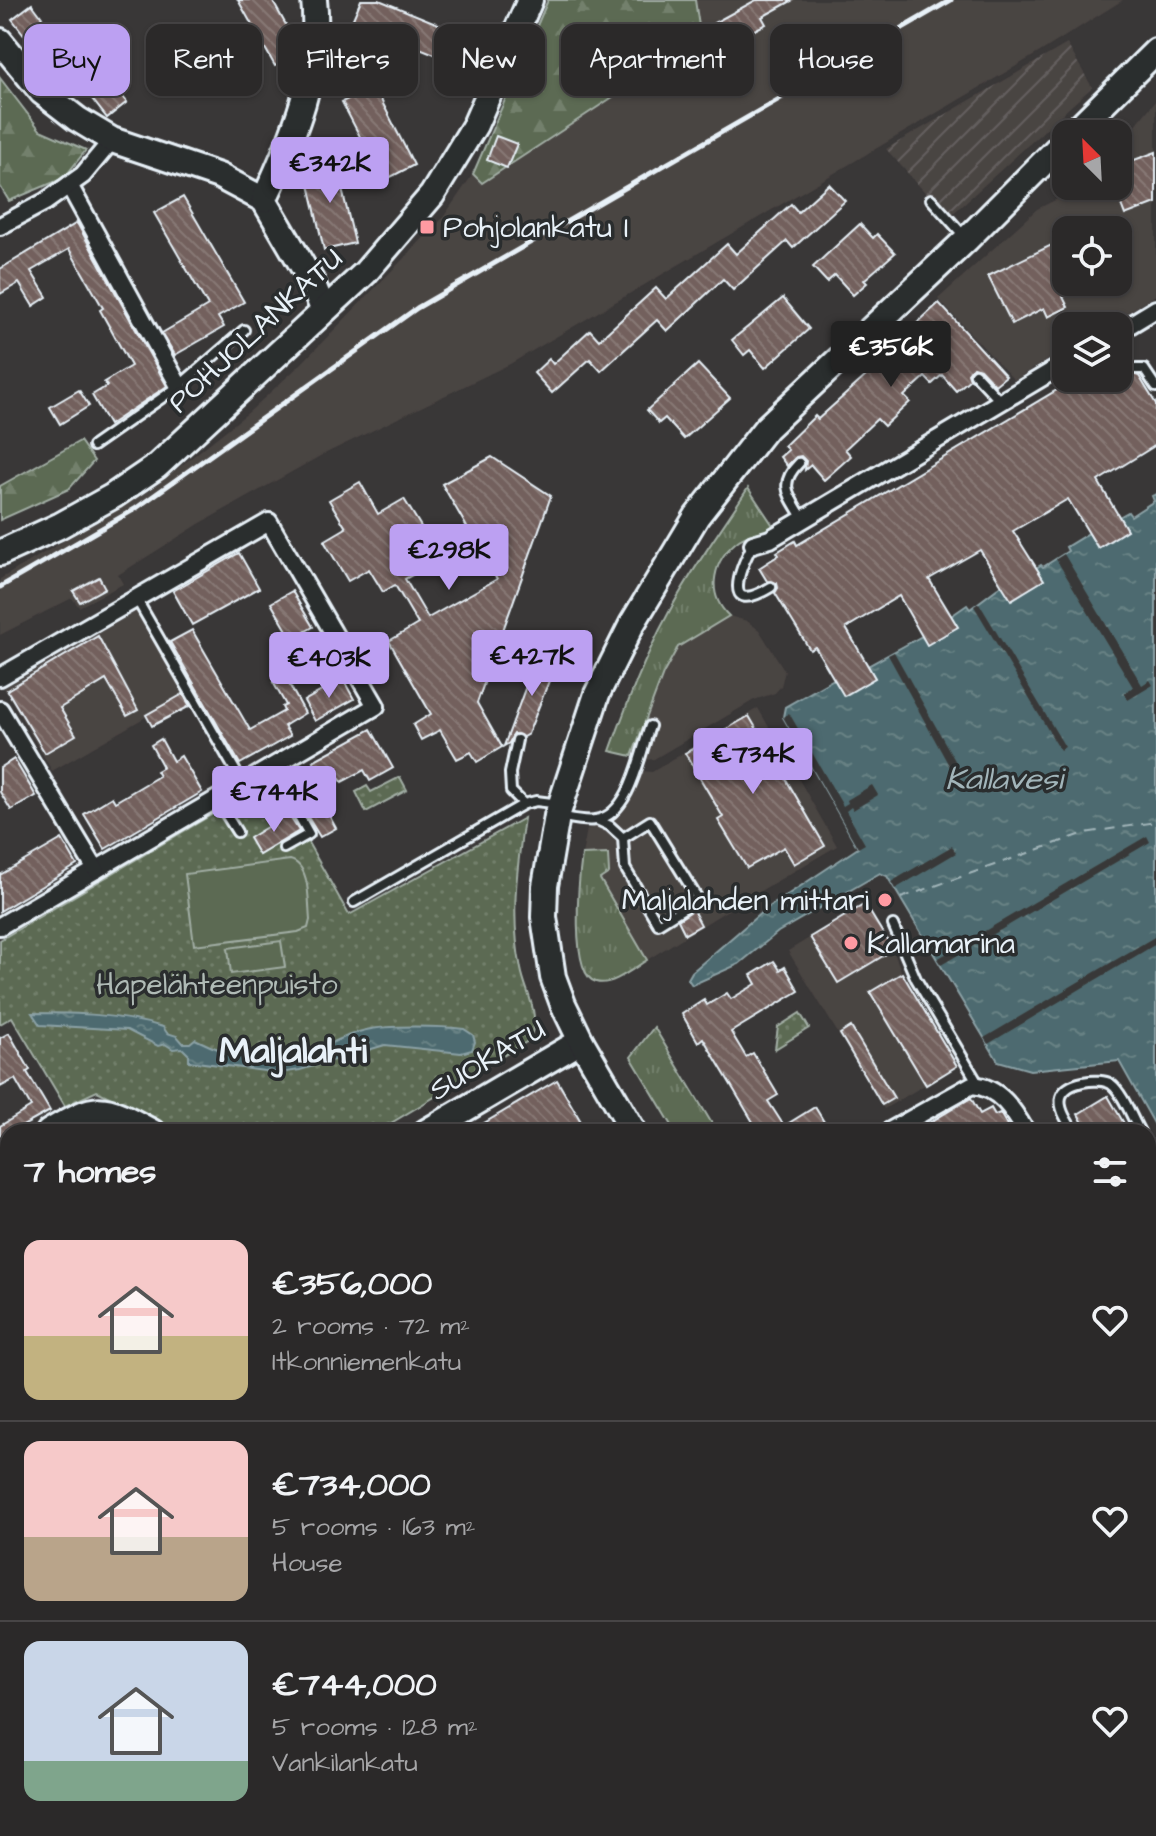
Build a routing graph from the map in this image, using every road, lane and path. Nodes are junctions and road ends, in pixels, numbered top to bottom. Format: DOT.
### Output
graph roads {
  1 [pos="314,0"];
  2 [pos="530,0"];
  3 [pos="0,41"];
  4 [pos="1156,51"];
  5 [pos="1086,120"];
  6 [pos="112,140"];
  7 [pos="1052,154"];
  8 [pos="69,185"];
  9 [pos="931,199"];
  10 [pos="264,200"];
  11 [pos="0,226"];
  12 [pos="967,239"];
  13 [pos="323,309"];
  14 [pos="1156,309"];
  15 [pos="1132,324"];
  16 [pos="244,330"];
  17 [pos="1135,369"];
  18 [pos="1052,371"];
  19 [pos="975,374"];
  20 [pos="179,386"];
  21 [pos="1156,387"];
  22 [pos="1001,402"];
  23 [pos="93,446"];
  24 [pos="799,463"];
  25 [pos="803,519"];
  26 [pos="753,544"];
  27 [pos="0,553"];
  28 [pos="771,587"];
  29 [pos="136,598"];
  30 [pos="0,677"];
  31 [pos="0,710"];
  32 [pos="650,726"];
  33 [pos="517,740"];
  34 [pos="272,768"];
  35 [pos="243,785"];
  36 [pos="217,800"];
  37 [pos="524,804"];
  38 [pos="559,810"];
  39 [pos="597,820"];
  40 [pos="237,832"];
  41 [pos="623,838"];
  42 [pos="284,848"];
  43 [pos="96,870"];
  44 [pos="354,902"];
  45 [pos="893,925"];
  46 [pos="0,926"];
  47 [pos="581,1041"];
  48 [pos="976,1085"];
  49 [pos="62,1124"];
  50 [pos="138,1124"];
  51 [pos="440,1124"];
  52 [pos="629,1124"];
  53 [pos="903,1124"];
  54 [pos="1021,1124"];
  55 [pos="1069,1124"];
  56 [pos="1135,1124"];
  1 -- 10 [label="main road"];
  2 -- 13 [label="main road, POHJOLANKATU"];
  3 -- 6 [label="main road"];
  4 -- 5 [label="main road"];
  6 -- 8 [label="street"];
  6 -- 10 [label="main road"];
  7 -- 12 [label="main road"];
  8 -- 11 [label="street"];
  8 -- 20 [label="street"];
  9 -- 12 [label="lane"];
  10 -- 13 [label="main road"];
  12 -- 38 [label="main road"];
  13 -- 27 [label="main road, POHJOLANKATU"];
  14 -- 15 [label="street"];
  16 -- 20 [label="lane"];
  17 -- 21 [label="lane"];
  18 -- 22 [label="street"];
  19 -- 22 [label="lane"];
  20 -- 23 [label="lane"];
  22 -- 25 [label="street"];
  24 -- 25 [label="lane"];
  25 -- 26 [label="street"];
  26 -- 28 [label="lane"];
  29 -- 30 [label="street"];
  29 -- 34 [label="street"];
  29 -- 35 [label="lane"];
  31 -- 43 [label="street"];
  32 -- 39 [label="lane"];
  33 -- 37 [label="lane"];
  34 -- 35 [label="street"];
  34 -- 42 [label="lane"];
  35 -- 36 [label="street"];
  36 -- 40 [label="lane"];
  36 -- 43 [label="street"];
  37 -- 38 [label="lane"];
  37 -- 44 [label="lane"];
  38 -- 39 [label="lane"];
  38 -- 47 [label="main road"];
  39 -- 41 [label="lane"];
  41 -- 41 [label="lane"];
  43 -- 46 [label="street"];
  45 -- 48 [label="lane"];
  47 -- 51 [label="main road, SUOKATU"];
  47 -- 52 [label="main road"];
  48 -- 53 [label="street"];
  48 -- 54 [label="street"];
  49 -- 50 [label="main road"];
  55 -- 56 [label="lane"];
}
